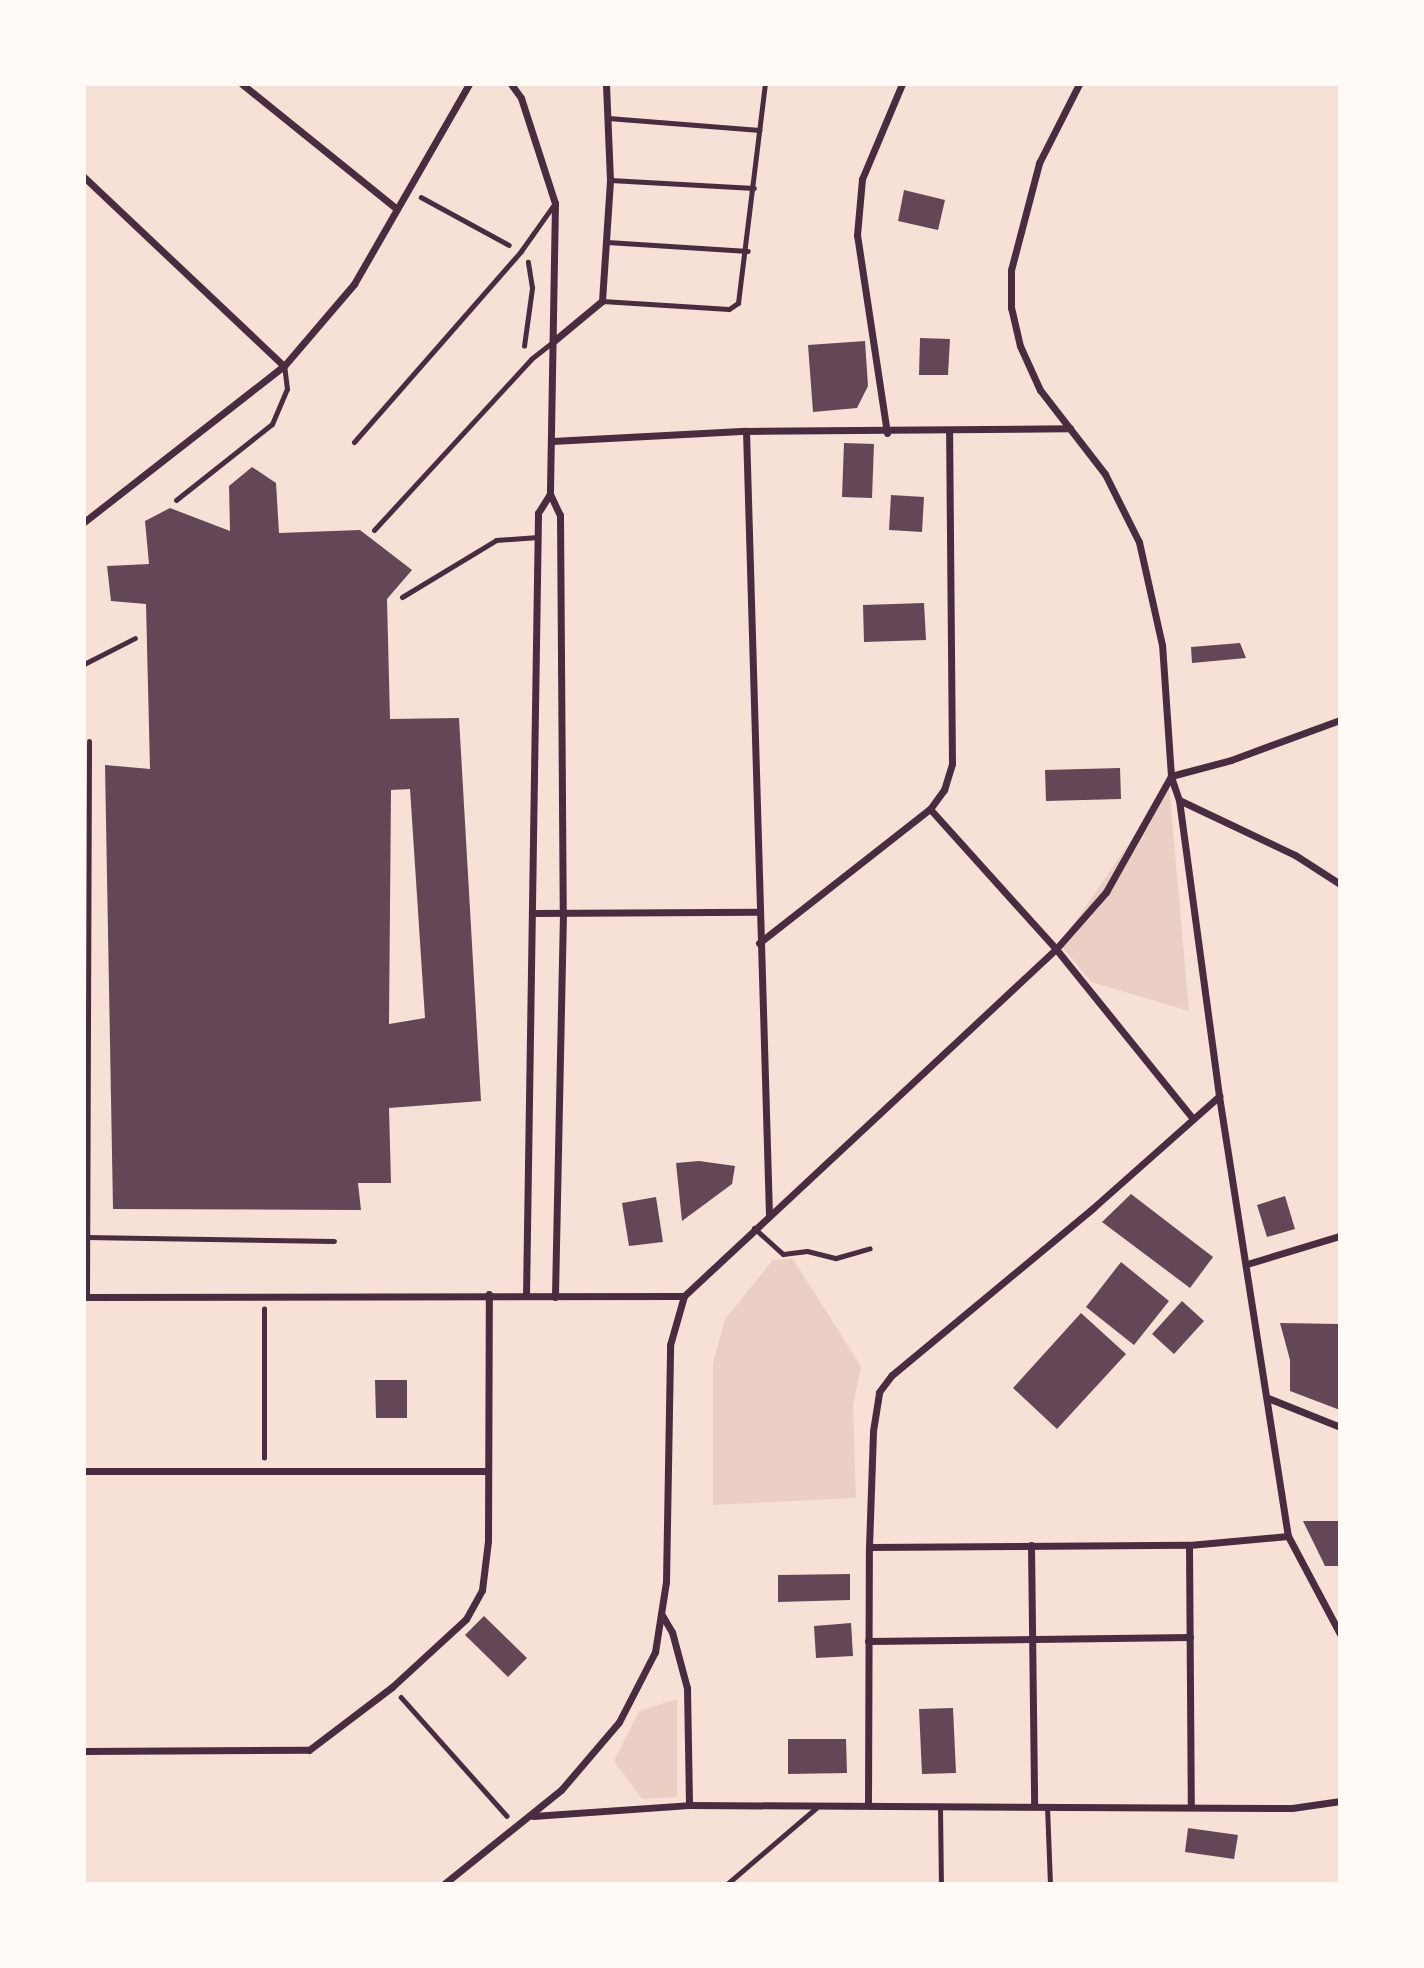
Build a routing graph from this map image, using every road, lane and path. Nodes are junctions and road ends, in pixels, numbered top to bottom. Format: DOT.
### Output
graph roads {
  1 [pos="242,84"];
  2 [pos="469,84"];
  3 [pos="511,84"];
  4 [pos="606,84"];
  5 [pos="765,84"];
  6 [pos="902,84"];
  7 [pos="1079,84"];
  8 [pos="608,118"];
  9 [pos="760,130"];
  10 [pos="84,177"];
  11 [pos="610,180"];
  12 [pos="754,188"];
  13 [pos="555,203"];
  14 [pos="397,209"];
  15 [pos="607,242"];
  16 [pos="748,251"];
  17 [pos="602,301"];
  18 [pos="555,340"];
  19 [pos="284,366"];
  20 [pos="1070,428"];
  21 [pos="746,431"];
  22 [pos="949,431"];
  23 [pos="887,433"];
  24 [pos="552,441"];
  25 [pos="354,442"];
  26 [pos="550,494"];
  27 [pos="176,500"];
  28 [pos="84,522"];
  29 [pos="374,530"];
  30 [pos="538,537"];
  31 [pos="402,597"];
  32 [pos="135,638"];
  33 [pos="84,664"];
  34 [pos="1340,720"];
  35 [pos="89,741"];
  36 [pos="1171,776"];
  37 [pos="1179,800"];
  38 [pos="930,810"];
  39 [pos="1340,884"];
  40 [pos="758,912"];
  41 [pos="534,913"];
  42 [pos="563,914"];
  43 [pos="759,943"];
  44 [pos="1056,948"];
  45 [pos="1219,1096"];
  46 [pos="1193,1119"];
  47 [pos="769,1215"];
  48 [pos="754,1228"];
  49 [pos="1340,1236"];
  50 [pos="86,1237"];
  51 [pos="334,1241"];
  52 [pos="870,1248"];
  53 [pos="1247,1264"];
  54 [pos="489,1294"];
  55 [pos="265,1295"];
  56 [pos="526,1296"];
  57 [pos="684,1296"];
  58 [pos="86,1297"];
  59 [pos="555,1297"];
  60 [pos="1268,1398"];
  61 [pos="1340,1427"];
  62 [pos="84,1471"];
  63 [pos="488,1471"];
  64 [pos="264,1472"];
  65 [pos="1287,1536"];
  66 [pos="1031,1545"];
  67 [pos="1189,1545"];
  68 [pos="869,1546"];
  69 [pos="662,1615"];
  70 [pos="1340,1634"];
  71 [pos="1190,1637"];
  72 [pos="1032,1639"];
  73 [pos="868,1641"];
  74 [pos="392,1687"];
  75 [pos="84,1751"];
  76 [pos="1340,1801"];
  77 [pos="689,1805"];
  78 [pos="868,1805"];
  79 [pos="1034,1805"];
  80 [pos="1047,1806"];
  81 [pos="1191,1806"];
  82 [pos="940,1807"];
  83 [pos="816,1808"];
  84 [pos="532,1816"];
  85 [pos="517,1827"];
  86 [pos="444,1884"];
  87 [pos="727,1884"];
  88 [pos="941,1884"];
  89 [pos="1050,1884"];
  1 -- 14 [label="street"];
  2 -- 14 [label="street"];
  3 -- 13 [label="street"];
  4 -- 8 [label="street"];
  5 -- 9 [label="lane"];
  6 -- 23 [label="street"];
  7 -- 20 [label="street"];
  8 -- 9 [label="lane"];
  8 -- 11 [label="street"];
  9 -- 12 [label="lane"];
  10 -- 19 [label="street"];
  11 -- 12 [label="lane"];
  11 -- 15 [label="street"];
  12 -- 16 [label="lane"];
  13 -- 18 [label="street"];
  13 -- 25 [label="lane"];
  14 -- 19 [label="street"];
  15 -- 16 [label="lane"];
  15 -- 17 [label="street"];
  16 -- 17 [label="lane"];
  17 -- 18 [label="street"];
  18 -- 24 [label="street"];
  18 -- 29 [label="lane"];
  19 -- 27 [label="lane"];
  19 -- 28 [label="street"];
  20 -- 22 [label="street"];
  20 -- 36 [label="street"];
  21 -- 23 [label="street"];
  21 -- 24 [label="street"];
  21 -- 40 [label="street"];
  22 -- 23 [label="street"];
  22 -- 38 [label="street"];
  24 -- 26 [label="street"];
  26 -- 30 [label="street"];
  26 -- 42 [label="street"];
  30 -- 31 [label="lane"];
  30 -- 41 [label="street"];
  32 -- 33 [label="lane"];
  34 -- 36 [label="street"];
  35 -- 50 [label="lane"];
  36 -- 37 [label="street"];
  36 -- 44 [label="street"];
  37 -- 39 [label="street"];
  37 -- 45 [label="street"];
  38 -- 43 [label="street"];
  38 -- 44 [label="street"];
  40 -- 42 [label="street"];
  40 -- 43 [label="street"];
  41 -- 42 [label="street"];
  41 -- 56 [label="street"];
  42 -- 59 [label="street"];
  43 -- 47 [label="street"];
  44 -- 46 [label="street"];
  44 -- 47 [label="street"];
  45 -- 46 [label="street"];
  45 -- 53 [label="street"];
  46 -- 68 [label="street"];
  47 -- 48 [label="street"];
  48 -- 52 [label="lane"];
  48 -- 57 [label="street"];
  49 -- 53 [label="street"];
  50 -- 51 [label="lane"];
  50 -- 58 [label="lane"];
  53 -- 60 [label="street"];
  54 -- 55 [label="street"];
  54 -- 56 [label="street"];
  54 -- 63 [label="street"];
  55 -- 58 [label="street"];
  55 -- 64 [label="path"];
  56 -- 59 [label="street"];
  57 -- 59 [label="street"];
  57 -- 69 [label="street"];
  60 -- 61 [label="street"];
  60 -- 65 [label="street"];
  62 -- 64 [label="street"];
  63 -- 64 [label="street"];
  63 -- 74 [label="street"];
  65 -- 67 [label="street"];
  65 -- 70 [label="street"];
  66 -- 67 [label="street"];
  66 -- 68 [label="street"];
  66 -- 72 [label="street"];
  67 -- 71 [label="street"];
  68 -- 73 [label="street"];
  69 -- 77 [label="street"];
  69 -- 84 [label="street"];
  71 -- 72 [label="street"];
  71 -- 81 [label="street"];
  72 -- 73 [label="street"];
  72 -- 79 [label="street"];
  73 -- 78 [label="street"];
  74 -- 75 [label="street"];
  74 -- 85 [label="path"];
  76 -- 81 [label="street"];
  77 -- 83 [label="street"];
  77 -- 84 [label="street"];
  78 -- 82 [label="street"];
  78 -- 83 [label="street"];
  79 -- 80 [label="street"];
  79 -- 82 [label="street"];
  80 -- 81 [label="street"];
  80 -- 89 [label="lane"];
  82 -- 88 [label="lane"];
  83 -- 87 [label="lane"];
  84 -- 85 [label="street"];
  85 -- 86 [label="street"];
}
